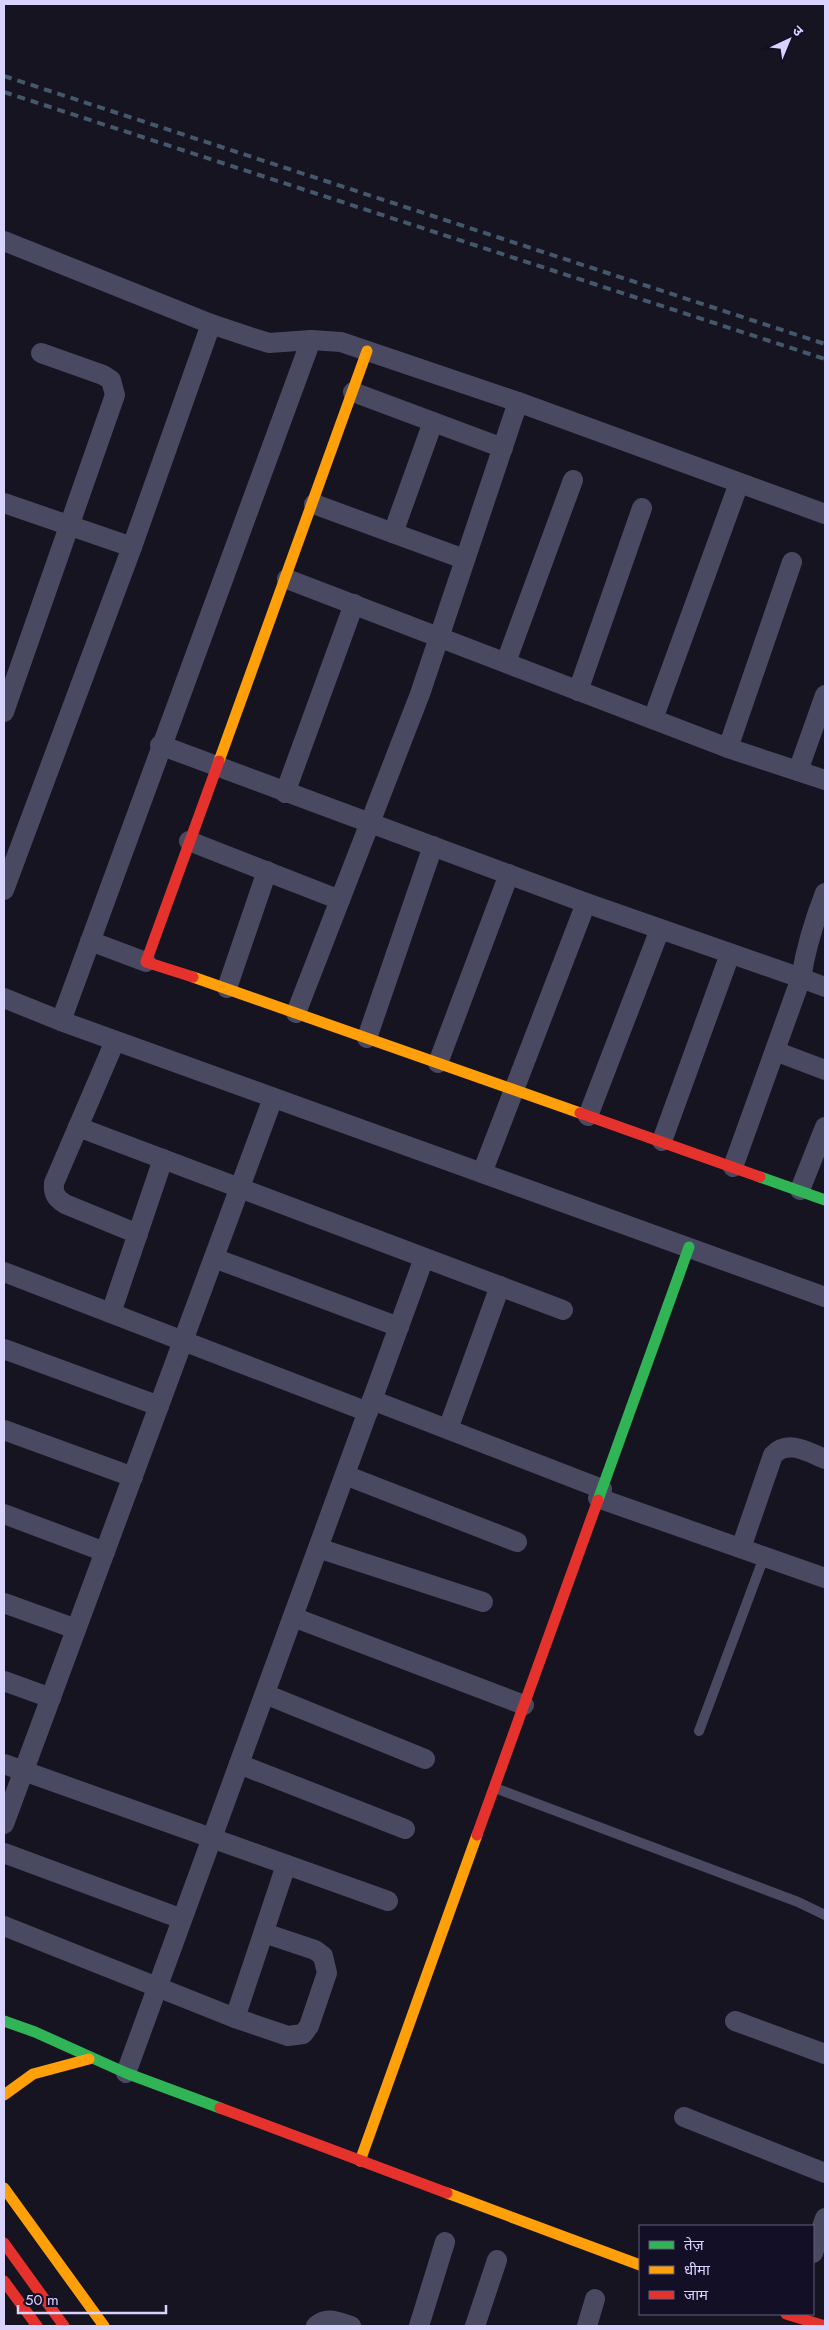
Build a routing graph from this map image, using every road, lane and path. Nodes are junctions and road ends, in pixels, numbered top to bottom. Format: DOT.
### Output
graph roads {
  1 [pos="4,241"];
  2 [pos="211,324"];
  3 [pos="311,340"];
  4 [pos="368,352"];
  5 [pos="41,354"];
  6 [pos="353,392"];
  7 [pos="518,402"];
  8 [pos="434,422"];
  9 [pos="503,448"];
  10 [pos="574,480"];
  11 [pos="739,483"];
  12 [pos="4,503"];
  13 [pos="314,504"];
  14 [pos="642,508"];
  15 [pos="825,514"];
  16 [pos="71,525"];
  17 [pos="393,533"];
  18 [pos="132,547"];
  19 [pos="464,559"];
  20 [pos="792,562"];
  21 [pos="287,579"];
  22 [pos="354,604"];
  23 [pos="438,636"];
  24 [pos="506,662"];
  25 [pos="578,691"];
  26 [pos="825,695"];
  27 [pos="4,712"];
  28 [pos="653,719"];
  29 [pos="160,745"];
  30 [pos="728,748"];
  31 [pos="218,767"];
  32 [pos="798,770"];
  33 [pos="825,780"];
  34 [pos="285,793"];
  35 [pos="369,822"];
  36 [pos="189,841"];
  37 [pos="433,846"];
  38 [pos="267,871"];
  39 [pos="509,874"];
  40 [pos="4,890"];
  41 [pos="825,893"];
  42 [pos="340,900"];
  43 [pos="586,902"];
  44 [pos="660,929"];
  45 [pos="90,941"];
  46 [pos="730,954"];
  47 [pos="146,962"];
  48 [pos="801,978"];
  49 [pos="227,988"];
  50 [pos="825,988"];
  51 [pos="4,998"];
  52 [pos="296,1013"];
  53 [pos="61,1022"];
  54 [pos="366,1038"];
  55 [pos="115,1041"];
  56 [pos="775,1051"];
  57 [pos="438,1063"];
  58 [pos="825,1070"];
  59 [pos="514,1090"];
  60 [pos="273,1098"];
  61 [pos="588,1116"];
  62 [pos="78,1127"];
  63 [pos="825,1127"];
  64 [pos="662,1141"];
  65 [pos="821,1149"];
  66 [pos="163,1159"];
  67 [pos="733,1167"];
  68 [pos="482,1173"];
  69 [pos="240,1188"];
  70 [pos="800,1190"];
  71 [pos="825,1200"];
  72 [pos="138,1234"];
  73 [pos="689,1248"];
  74 [pos="214,1258"];
  75 [pos="424,1258"];
  76 [pos="4,1272"];
  77 [pos="500,1286"];
  78 [pos="825,1297"];
  79 [pos="563,1310"];
  80 [pos="111,1313"];
  81 [pos="399,1327"];
  82 [pos="183,1341"];
  83 [pos="4,1349"];
  84 [pos="159,1406"];
  85 [pos="370,1406"];
  86 [pos="448,1429"];
  87 [pos="4,1430"];
  88 [pos="825,1459"];
  89 [pos="345,1475"];
  90 [pos="133,1477"];
  91 [pos="600,1493"];
  92 [pos="4,1514"];
  93 [pos="517,1542"];
  94 [pos="318,1548"];
  95 [pos="741,1548"];
  96 [pos="105,1552"];
  97 [pos="764,1557"];
  98 [pos="825,1578"];
  99 [pos="483,1602"];
  100 [pos="4,1603"];
  101 [pos="293,1617"];
  102 [pos="76,1629"];
  103 [pos="4,1682"];
  104 [pos="265,1694"];
  105 [pos="51,1698"];
  106 [pos="524,1705"];
  107 [pos="699,1731"];
  108 [pos="425,1759"];
  109 [pos="4,1764"];
  110 [pos="239,1764"];
  111 [pos="24,1771"];
  112 [pos="494,1788"];
  113 [pos="4,1824"];
  114 [pos="405,1829"];
  115 [pos="212,1838"];
  116 [pos="4,1852"];
  117 [pos="286,1865"];
  118 [pos="388,1901"];
  119 [pos="825,1915"];
  120 [pos="182,1919"];
  121 [pos="4,1926"];
  122 [pos="264,1933"];
  123 [pos="157,1986"];
  124 [pos="234,2018"];
  125 [pos="4,2021"];
  126 [pos="735,2021"];
  127 [pos="825,2054"];
  128 [pos="89,2059"];
  129 [pos="126,2073"];
  130 [pos="4,2095"];
  131 [pos="684,2117"];
  132 [pos="360,2161"];
  133 [pos="825,2173"];
  134 [pos="4,2188"];
  135 [pos="825,2218"];
  136 [pos="445,2242"];
  137 [pos="4,2243"];
  138 [pos="814,2250"];
  139 [pos="497,2260"];
  140 [pos="639,2265"];
  141 [pos="4,2280"];
  142 [pos="595,2299"];
  143 [pos="789,2317"];
  144 [pos="36,2326"];
  145 [pos="64,2326"];
  146 [pos="104,2326"];
  147 [pos="316,2326"];
  148 [pos="351,2326"];
  149 [pos="419,2326"];
  150 [pos="475,2326"];
  151 [pos="587,2326"];
  152 [pos="825,2326"];
  1 -- 2 [label="street"];
  2 -- 3 [label="street"];
  2 -- 18 [label="street"];
  3 -- 4 [label="street"];
  3 -- 29 [label="street"];
  4 -- 6 [label="main road"];
  4 -- 7 [label="street"];
  5 -- 16 [label="street"];
  6 -- 8 [label="street"];
  6 -- 13 [label="main road"];
  7 -- 9 [label="street"];
  7 -- 11 [label="street"];
  8 -- 9 [label="street"];
  8 -- 17 [label="street"];
  9 -- 19 [label="street"];
  10 -- 24 [label="street"];
  11 -- 15 [label="street"];
  11 -- 28 [label="street"];
  12 -- 16 [label="street"];
  13 -- 17 [label="street"];
  13 -- 21 [label="main road"];
  14 -- 25 [label="street"];
  16 -- 18 [label="street"];
  16 -- 27 [label="street"];
  17 -- 19 [label="street"];
  18 -- 40 [label="street"];
  19 -- 23 [label="street"];
  20 -- 30 [label="street"];
  21 -- 22 [label="street"];
  21 -- 31 [label="main road"];
  22 -- 23 [label="street"];
  22 -- 34 [label="street"];
  23 -- 24 [label="street"];
  23 -- 35 [label="street"];
  24 -- 25 [label="street"];
  25 -- 28 [label="street"];
  26 -- 32 [label="street"];
  28 -- 30 [label="street"];
  29 -- 31 [label="street"];
  29 -- 45 [label="street"];
  30 -- 32 [label="street"];
  31 -- 34 [label="street"];
  31 -- 36 [label="main road"];
  32 -- 33 [label="street"];
  34 -- 35 [label="street"];
  35 -- 37 [label="street"];
  35 -- 42 [label="street"];
  36 -- 38 [label="street"];
  36 -- 47 [label="main road"];
  37 -- 39 [label="street"];
  37 -- 54 [label="street"];
  38 -- 42 [label="street"];
  38 -- 49 [label="street"];
  39 -- 43 [label="street"];
  39 -- 57 [label="street"];
  41 -- 48 [label="street"];
  42 -- 52 [label="street"];
  43 -- 44 [label="street"];
  43 -- 59 [label="street"];
  44 -- 46 [label="street"];
  44 -- 61 [label="street"];
  45 -- 47 [label="street"];
  45 -- 53 [label="street"];
  46 -- 48 [label="street"];
  46 -- 64 [label="street"];
  47 -- 49 [label="main road"];
  48 -- 50 [label="street"];
  48 -- 56 [label="street"];
  49 -- 52 [label="main road"];
  51 -- 53 [label="street"];
  52 -- 54 [label="main road"];
  53 -- 55 [label="street"];
  54 -- 57 [label="main road"];
  55 -- 60 [label="street"];
  55 -- 62 [label="street"];
  56 -- 58 [label="street"];
  56 -- 67 [label="street"];
  57 -- 59 [label="main road"];
  59 -- 61 [label="main road"];
  59 -- 68 [label="street"];
  60 -- 68 [label="street"];
  60 -- 69 [label="street"];
  61 -- 64 [label="main road"];
  62 -- 66 [label="street"];
  62 -- 72 [label="street"];
  63 -- 65 [label="street"];
  64 -- 67 [label="main road"];
  65 -- 70 [label="street"];
  66 -- 69 [label="street"];
  66 -- 72 [label="street"];
  67 -- 70 [label="main road"];
  68 -- 73 [label="street"];
  69 -- 74 [label="street"];
  69 -- 75 [label="street"];
  70 -- 71 [label="main road"];
  72 -- 80 [label="street"];
  73 -- 78 [label="street"];
  73 -- 91 [label="main road"];
  74 -- 81 [label="street"];
  74 -- 82 [label="street"];
  75 -- 77 [label="street"];
  75 -- 81 [label="street"];
  76 -- 80 [label="street"];
  77 -- 79 [label="street"];
  77 -- 86 [label="street"];
  80 -- 82 [label="street"];
  81 -- 85 [label="street"];
  82 -- 84 [label="street"];
  82 -- 85 [label="street"];
  83 -- 84 [label="street"];
  84 -- 90 [label="street"];
  85 -- 86 [label="street"];
  85 -- 89 [label="street"];
  86 -- 91 [label="street"];
  87 -- 90 [label="street"];
  88 -- 95 [label="street"];
  89 -- 93 [label="street"];
  89 -- 94 [label="street"];
  90 -- 96 [label="street"];
  91 -- 95 [label="street"];
  91 -- 106 [label="main road"];
  92 -- 96 [label="street"];
  94 -- 99 [label="street"];
  94 -- 101 [label="street"];
  95 -- 97 [label="street"];
  96 -- 102 [label="street"];
  97 -- 98 [label="street"];
  97 -- 107 [label="lane"];
  100 -- 102 [label="street"];
  101 -- 104 [label="street"];
  101 -- 106 [label="street"];
  102 -- 105 [label="street"];
  103 -- 105 [label="street"];
  104 -- 108 [label="street"];
  104 -- 110 [label="street"];
  105 -- 111 [label="street"];
  106 -- 112 [label="main road"];
  109 -- 111 [label="street"];
  110 -- 114 [label="street"];
  110 -- 115 [label="street"];
  111 -- 113 [label="street"];
  111 -- 115 [label="street"];
  112 -- 119 [label="lane"];
  112 -- 132 [label="main road"];
  115 -- 117 [label="street"];
  115 -- 120 [label="street"];
  116 -- 120 [label="street"];
  117 -- 118 [label="street"];
  117 -- 122 [label="street"];
  120 -- 123 [label="street"];
  121 -- 123 [label="street"];
  122 -- 124 [label="street"];
  122 -- 124 [label="street"];
  123 -- 124 [label="street"];
  123 -- 129 [label="street"];
  125 -- 128 [label="main road"];
  126 -- 127 [label="street"];
  128 -- 129 [label="main road"];
  128 -- 130 [label="main road"];
  129 -- 132 [label="main road"];
  131 -- 133 [label="street"];
  132 -- 140 [label="main road"];
  134 -- 146 [label="main road"];
  135 -- 138 [label="street"];
  136 -- 149 [label="street"];
  137 -- 145 [label="main road"];
  139 -- 150 [label="street"];
  141 -- 144 [label="main road"];
  142 -- 151 [label="street"];
  143 -- 152 [label="main road"];
  147 -- 148 [label="street"];
}
